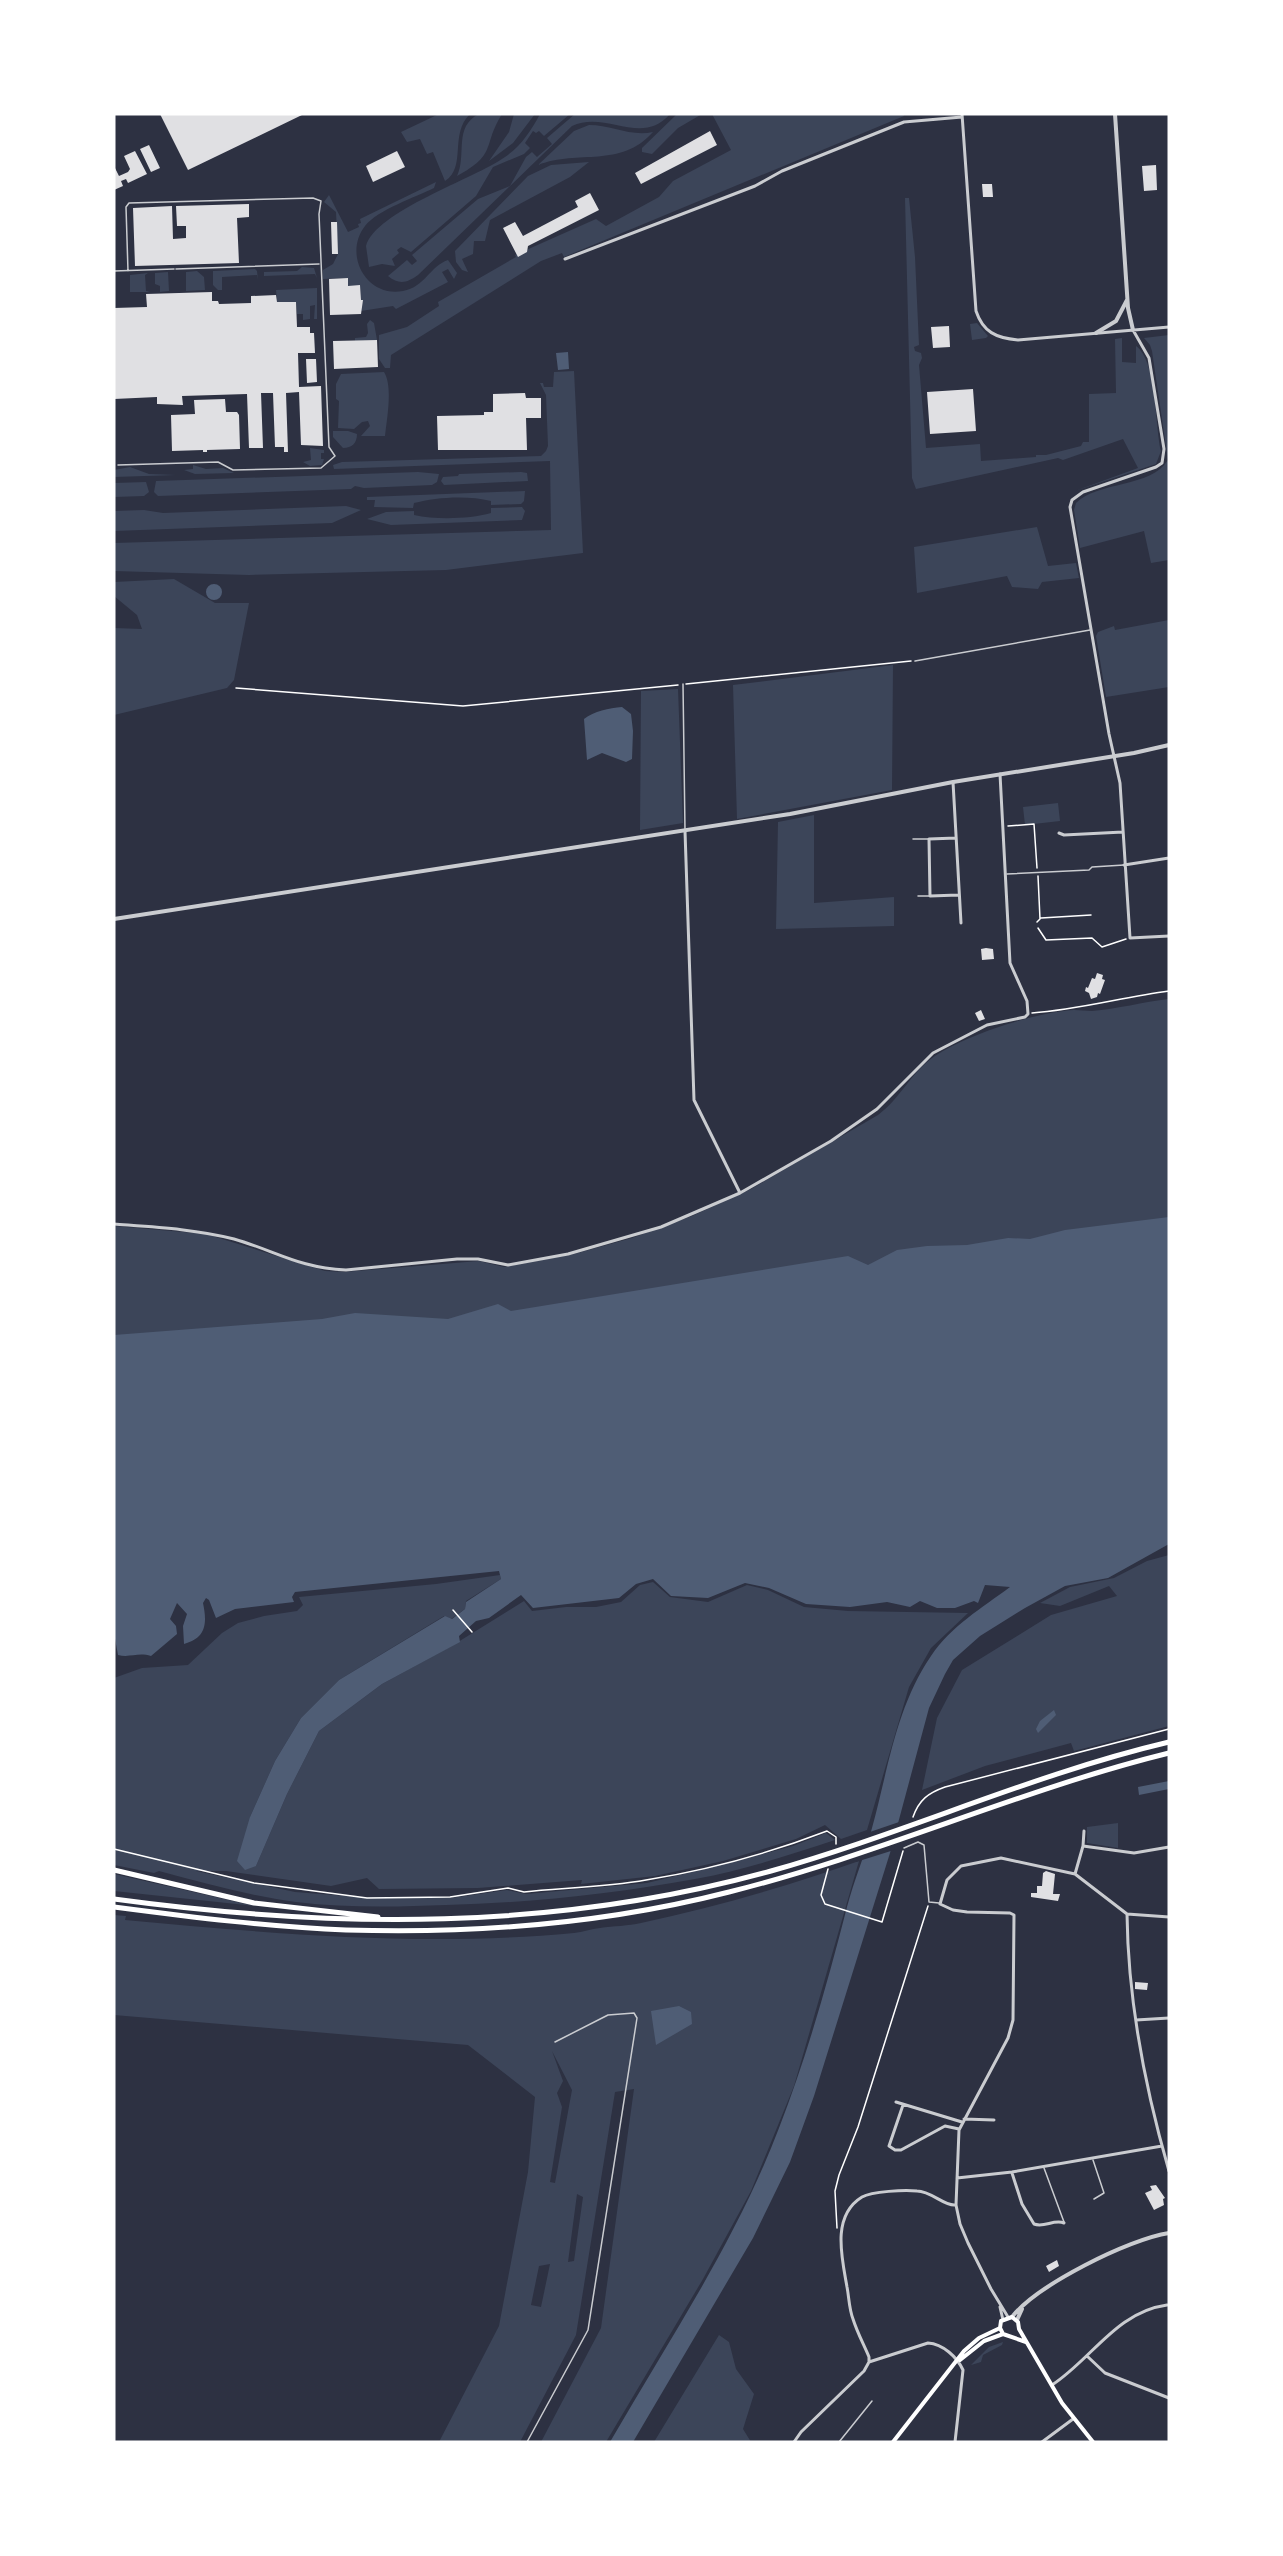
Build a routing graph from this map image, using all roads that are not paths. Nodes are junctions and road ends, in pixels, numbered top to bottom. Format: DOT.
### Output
graph roads {
  1 [pos="1115,114"];
  2 [pos="962,116"];
  3 [pos="565,259"];
  4 [pos="320,264"];
  5 [pos="114,271"];
  6 [pos="128,271"];
  7 [pos="1127,299"];
  8 [pos="1169,327"];
  9 [pos="1132,330"];
  10 [pos="1096,333"];
  11 [pos="118,465"];
  12 [pos="1091,630"];
  13 [pos="915,661"];
  14 [pos="683,684"];
  15 [pos="1169,745"];
  16 [pos="1114,757"];
  17 [pos="1000,774"];
  18 [pos="953,782"];
  19 [pos="686,831"];
  20 [pos="1059,832"];
  21 [pos="1123,832"];
  22 [pos="956,838"];
  23 [pos="914,839"];
  24 [pos="929,839"];
  25 [pos="1169,858"];
  26 [pos="1124,865"];
  27 [pos="1005,874"];
  28 [pos="958,895"];
  29 [pos="918,896"];
  30 [pos="930,896"];
  31 [pos="114,919"];
  32 [pos="961,923"];
  33 [pos="1169,936"];
  34 [pos="740,1192"];
  35 [pos="114,1224"];
  36 [pos="1169,1742"];
  37 [pos="1169,1753"];
  38 [pos="1084,1831"];
  39 [pos="1083,1846"];
  40 [pos="1169,1847"];
  41 [pos="904,1848"];
  42 [pos="114,1870"];
  43 [pos="1075,1874"];
  44 [pos="114,1899"];
  45 [pos="940,1904"];
  46 [pos="114,1907"];
  47 [pos="1127,1914"];
  48 [pos="1169,1917"];
  49 [pos="404,1920"];
  50 [pos="1169,2018"];
  51 [pos="1136,2020"];
  52 [pos="555,2042"];
  53 [pos="896,2102"];
  54 [pos="903,2105"];
  55 [pos="994,2120"];
  56 [pos="963,2121"];
  57 [pos="959,2130"];
  58 [pos="1162,2146"];
  59 [pos="1092,2158"];
  60 [pos="1044,2167"];
  61 [pos="1169,2171"];
  62 [pos="1012,2172"];
  63 [pos="957,2178"];
  64 [pos="1094,2199"];
  65 [pos="956,2205"];
  66 [pos="1064,2223"];
  67 [pos="1169,2233"];
  68 [pos="1167,2305"];
  69 [pos="1000,2307"];
  70 [pos="1023,2308"];
  71 [pos="1010,2317"];
  72 [pos="1003,2320"];
  73 [pos="1017,2320"];
  74 [pos="1000,2328"];
  75 [pos="1019,2329"];
  76 [pos="1003,2334"];
  77 [pos="1013,2336"];
  78 [pos="1026,2342"];
  79 [pos="1087,2356"];
  80 [pos="959,2361"];
  81 [pos="869,2362"];
  82 [pos="1052,2385"];
  83 [pos="1169,2398"];
  84 [pos="872,2401"];
  85 [pos="1073,2419"];
  86 [pos="527,2442"];
  87 [pos="794,2442"];
  88 [pos="839,2442"];
  89 [pos="893,2442"];
  90 [pos="955,2442"];
  91 [pos="1042,2442"];
  92 [pos="1093,2442"];
  1 -- 7 [label="street"];
  2 -- 3 [label="street"];
  2 -- 10 [label="street"];
  4 -- 6 [label="lane"];
  4 -- 6 [label="lane"];
  4 -- 11 [label="lane"];
  5 -- 6 [label="lane"];
  7 -- 9 [label="street"];
  7 -- 10 [label="street"];
  8 -- 9 [label="street"];
  9 -- 10 [label="street"];
  9 -- 12 [label="street"];
  12 -- 13 [label="lane"];
  12 -- 16 [label="street"];
  14 -- 19 [label="lane"];
  15 -- 16 [label="street"];
  16 -- 17 [label="street"];
  16 -- 21 [label="street"];
  17 -- 18 [label="street"];
  17 -- 27 [label="street"];
  18 -- 19 [label="street"];
  18 -- 22 [label="street"];
  19 -- 31 [label="street"];
  19 -- 34 [label="street"];
  20 -- 21 [label="street"];
  21 -- 26 [label="street"];
  22 -- 24 [label="street"];
  22 -- 28 [label="street"];
  23 -- 24 [label="lane"];
  24 -- 30 [label="street"];
  25 -- 26 [label="street"];
  26 -- 27 [label="lane"];
  26 -- 33 [label="street"];
  27 -- 34 [label="street"];
  28 -- 30 [label="street"];
  28 -- 32 [label="street"];
  29 -- 30 [label="lane"];
  34 -- 35 [label="street"];
  36 -- 49 [label="highway"];
  37 -- 46 [label="highway"];
  38 -- 39 [label="street"];
  39 -- 40 [label="street"];
  39 -- 43 [label="street"];
  41 -- 45 [label="lane"];
  42 -- 49 [label="highway"];
  43 -- 45 [label="street"];
  43 -- 47 [label="street"];
  44 -- 49 [label="highway"];
  45 -- 56 [label="street"];
  47 -- 48 [label="street"];
  47 -- 51 [label="street"];
  50 -- 51 [label="street"];
  51 -- 58 [label="street"];
  52 -- 86 [label="lane"];
  53 -- 54 [label="street"];
  54 -- 56 [label="street"];
  54 -- 57 [label="street"];
  55 -- 56 [label="street"];
  56 -- 57 [label="street"];
  57 -- 63 [label="street"];
  58 -- 59 [label="street"];
  58 -- 61 [label="street"];
  59 -- 60 [label="street"];
  59 -- 64 [label="lane"];
  60 -- 62 [label="street"];
  60 -- 66 [label="lane"];
  62 -- 63 [label="street"];
  62 -- 66 [label="street"];
  63 -- 65 [label="street"];
  65 -- 69 [label="street"];
  65 -- 81 [label="street"];
  67 -- 70 [label="street"];
  68 -- 79 [label="street"];
  69 -- 71 [label="street"];
  69 -- 72 [label="street"];
  70 -- 71 [label="street"];
  70 -- 73 [label="street"];
  71 -- 72 [label="main road"];
  71 -- 73 [label="main road"];
  72 -- 74 [label="main road"];
  73 -- 75 [label="main road"];
  74 -- 76 [label="main road"];
  74 -- 80 [label="main road"];
  75 -- 77 [label="main road"];
  75 -- 78 [label="main road"];
  76 -- 77 [label="main road"];
  76 -- 80 [label="main road"];
  77 -- 78 [label="main road"];
  78 -- 82 [label="main road"];
  79 -- 82 [label="street"];
  79 -- 83 [label="street"];
  80 -- 81 [label="street"];
  80 -- 89 [label="main road"];
  80 -- 90 [label="street"];
  81 -- 87 [label="street"];
  82 -- 85 [label="main road"];
  84 -- 88 [label="lane"];
  85 -- 91 [label="street"];
  85 -- 92 [label="main road"];
}
